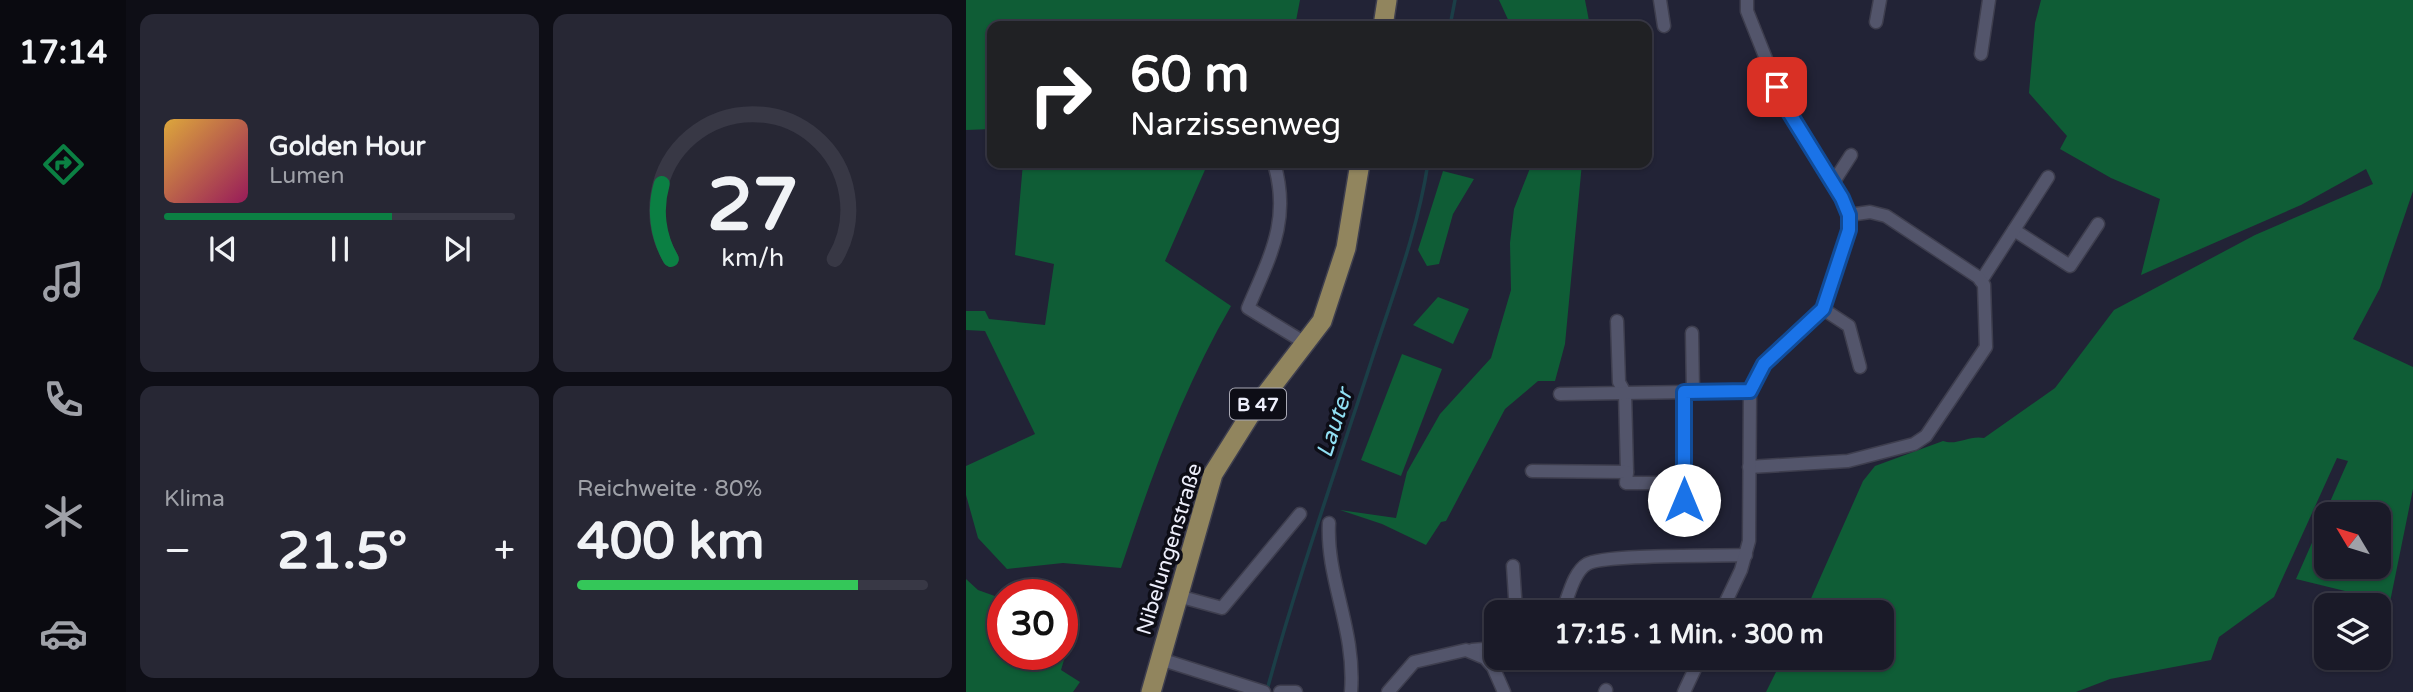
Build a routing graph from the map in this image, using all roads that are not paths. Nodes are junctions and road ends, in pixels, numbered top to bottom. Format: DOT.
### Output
graph roads {
  1 [pos="1387,0"];
  2 [pos="1660,0"];
  3 [pos="1747,0"];
  4 [pos="1880,0"];
  5 [pos="1989,0"];
  6 [pos="1384,21"];
  7 [pos="1876,22"];
  8 [pos="1664,26"];
  9 [pos="1981,54"];
  10 [pos="1851,155"];
  11 [pos="1276,168"];
  12 [pos="1359,168"];
  13 [pos="2048,177"];
  14 [pos="1833,183"];
  15 [pos="1849,215"];
  16 [pos="2098,224"];
  17 [pos="2014,230"];
  18 [pos="1982,281"];
  19 [pos="1823,309"];
  20 [pos="1617,321"];
  21 [pos="1692,333"];
  22 [pos="1307,344"];
  23 [pos="1860,367"];
  24 [pos="1750,391"];
  25 [pos="1688,392"];
  26 [pos="1625,393"];
  27 [pos="1560,394"];
  28 [pos="1749,467"];
  29 [pos="1532,471"];
  30 [pos="1626,472"];
  31 [pos="1684,483"];
  32 [pos="1703,500"];
  33 [pos="1300,514"];
  34 [pos="1329,523"];
  35 [pos="1746,555"];
  36 [pos="1513,566"];
  37 [pos="1178,596"];
  38 [pos="1515,600"];
  39 [pos="1567,600"];
  40 [pos="1726,600"];
  41 [pos="1484,649"];
  42 [pos="1472,650"];
  43 [pos="1160,659"];
  44 [pos="1694,670"];
  45 [pos="1262,691"];
  46 [pos="1151,692"];
  47 [pos="1280,692"];
  48 [pos="1296,692"];
  49 [pos="1351,692"];
  50 [pos="1388,692"];
  51 [pos="1504,692"];
  52 [pos="1684,692"];
  1 -- 6 [label="main road"];
  2 -- 8 [label="street"];
  3 -- 14 [label="street"];
  4 -- 7 [label="street"];
  5 -- 9 [label="street"];
  10 -- 14 [label="street"];
  11 -- 22 [label="street"];
  12 -- 22 [label="main road, Nibelungenstraße / B 47"];
  13 -- 17 [label="street"];
  14 -- 15 [label="street"];
  15 -- 18 [label="street"];
  15 -- 19 [label="street"];
  16 -- 17 [label="street"];
  17 -- 18 [label="street"];
  18 -- 28 [label="street"];
  19 -- 23 [label="street"];
  19 -- 24 [label="street"];
  20 -- 26 [label="street"];
  21 -- 25 [label="street"];
  22 -- 37 [label="main road, Nibelungenstraße / B 47"];
  24 -- 25 [label="street"];
  24 -- 28 [label="street"];
  25 -- 26 [label="street"];
  25 -- 31 [label="street"];
  26 -- 27 [label="street"];
  26 -- 30 [label="street"];
  28 -- 35 [label="street"];
  29 -- 30 [label="street"];
  30 -- 31 [label="street"];
  31 -- 32 [label="street"];
  33 -- 37 [label="street"];
  34 -- 49 [label="street"];
  35 -- 39 [label="street"];
  35 -- 40 [label="street"];
  36 -- 38 [label="street"];
  37 -- 43 [label="main road, Nibelungenstraße / B 47"];
  41 -- 42 [label="street"];
  42 -- 50 [label="street"];
  42 -- 51 [label="street"];
  43 -- 45 [label="street"];
  43 -- 46 [label="main road, Nibelungenstraße / B 47"];
  44 -- 52 [label="street"];
  47 -- 48 [label="street"];
}
